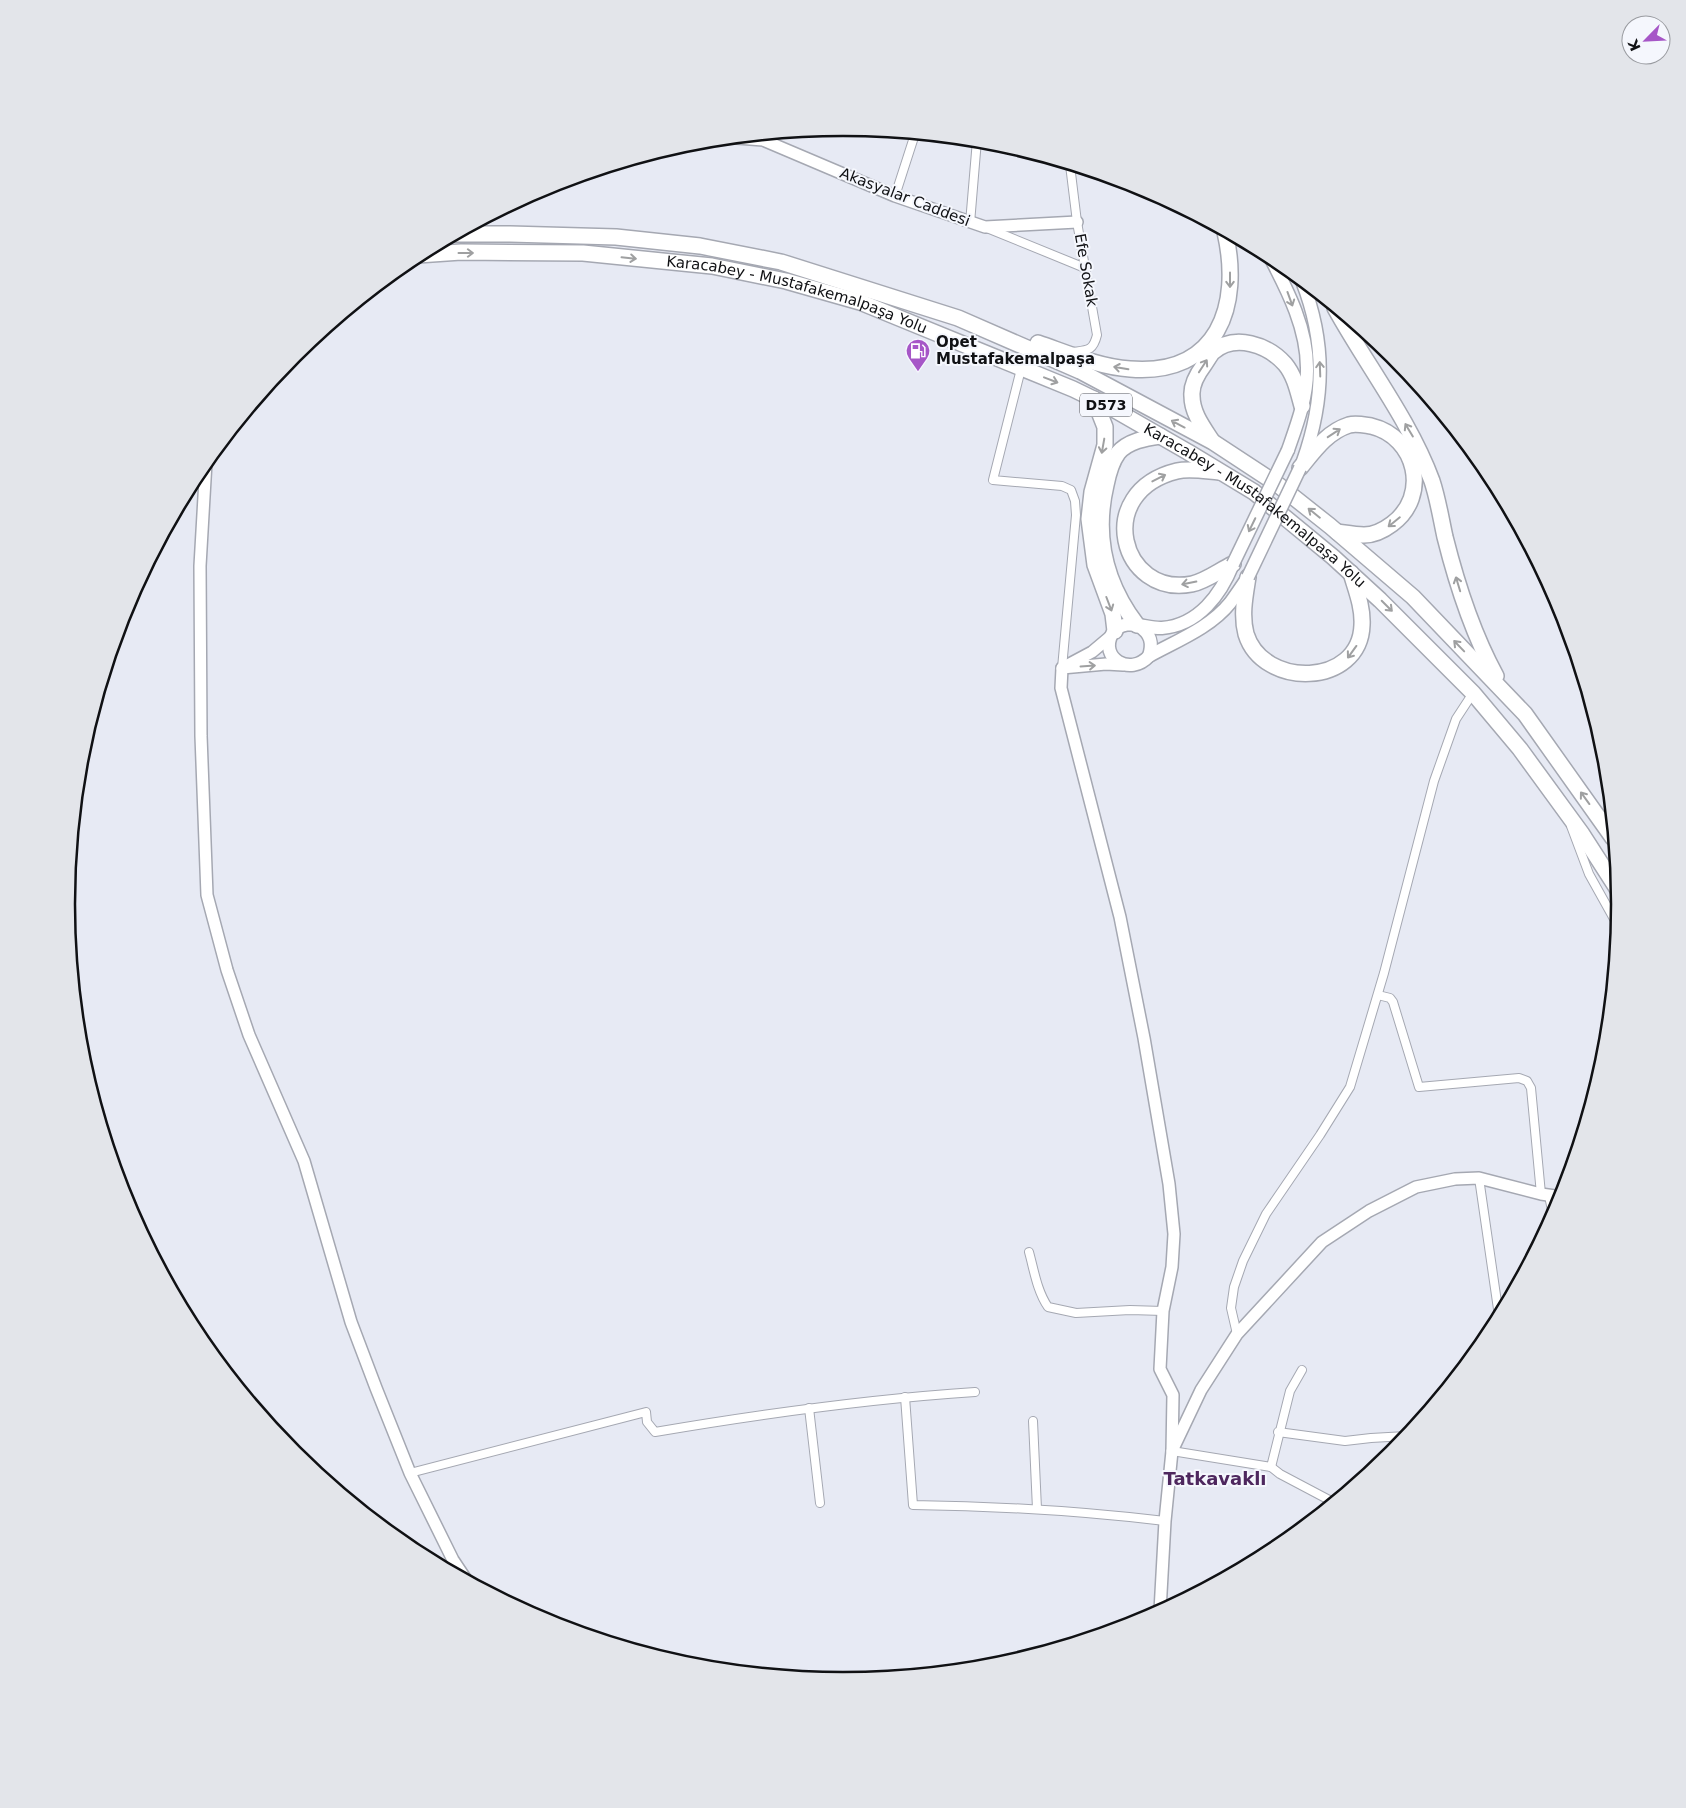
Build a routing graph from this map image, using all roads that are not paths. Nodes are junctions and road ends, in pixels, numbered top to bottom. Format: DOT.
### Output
graph roads {
  1 [pos="773,140"];
  2 [pos="913,140"];
  3 [pos="976,148"];
  4 [pos="1071,171"];
  5 [pos="895,196"];
  6 [pos="1078,222"];
  7 [pos="970,223"];
  8 [pos="985,228"];
  9 [pos="468,234"];
  10 [pos="1227,239"];
  11 [pos="434,254"];
  12 [pos="1085,268"];
  13 [pos="1277,270"];
  14 [pos="1306,291"];
  15 [pos="958,318"];
  16 [pos="1343,322"];
  17 [pos="1068,353"];
  18 [pos="1021,369"];
  19 [pos="1094,399"];
  20 [pos="1302,406"];
  21 [pos="1160,436"];
  22 [pos="1213,442"];
  23 [pos="1300,468"];
  24 [pos="1219,472"];
  25 [pos="204,476"];
  26 [pos="1337,532"];
  27 [pos="1233,564"];
  28 [pos="1350,572"];
  29 [pos="1248,577"];
  30 [pos="1138,626"];
  31 [pos="1113,634"];
  32 [pos="1149,656"];
  33 [pos="1123,665"];
  34 [pos="1062,668"];
  35 [pos="1473,693"];
  36 [pos="1504,693"];
  37 [pos="1566,812"];
  38 [pos="1606,829"];
  39 [pos="1610,878"];
  40 [pos="1611,913"];
  41 [pos="1378,995"];
  42 [pos="1479,1178"];
  43 [pos="1545,1195"];
  44 [pos="1554,1196"];
  45 [pos="1549,1206"];
  46 [pos="1029,1252"];
  47 [pos="1498,1304"];
  48 [pos="1163,1311"];
  49 [pos="1237,1334"];
  50 [pos="1302,1370"];
  51 [pos="975,1392"];
  52 [pos="906,1397"];
  53 [pos="809,1408"];
  54 [pos="1034,1421"];
  55 [pos="1278,1432"];
  56 [pos="1396,1437"];
  57 [pos="1172,1451"];
  58 [pos="1271,1467"];
  59 [pos="410,1474"];
  60 [pos="1328,1499"];
  61 [pos="820,1503"];
  62 [pos="1037,1509"];
  63 [pos="1165,1521"];
  64 [pos="459,1569"];
  65 [pos="1164,1602"];
  1 -- 5 [label="street, Akasyalar Caddesi"];
  2 -- 5 [label="street"];
  3 -- 7 [label="street"];
  4 -- 6 [label="street, Efe Sokak"];
  5 -- 7 [label="street, Akasyalar Caddesi"];
  6 -- 8 [label="street, Akasyalar Caddesi"];
  6 -- 12 [label="street, Efe Sokak"];
  7 -- 8 [label="street, Akasyalar Caddesi"];
  8 -- 12 [label="street"];
  9 -- 15 [label="highway, Karacabey - Mustafakemalpaşa Yolu / D573"];
  10 -- 17 [label="highway, one-way"];
  11 -- 18 [label="highway, Karacabey - Mustafakemalpaşa Yolu / D573, one-way"];
  12 -- 17 [label="street, Efe Sokak"];
  13 -- 20 [label="main road, one-way"];
  23 -- 14 [label="main road, one-way"];
  15 -- 17 [label="highway"];
  22 -- 15 [label="highway, Karacabey - Mustafakemalpaşa Yolu / D573, one-way"];
  36 -- 16 [label="highway, one-way"];
  18 -- 19 [label="highway, Karacabey - Mustafakemalpaşa Yolu / D573, one-way"];
  18 -- 34 [label="street"];
  19 -- 21 [label="highway, Karacabey - Mustafakemalpaşa Yolu / D573"];
  19 -- 31 [label="highway, one-way"];
  22 -- 20 [label="highway, one-way"];
  20 -- 27 [label="main road, one-way, bridge"];
  21 -- 24 [label="highway, Karacabey - Mustafakemalpaşa Yolu / D573"];
  21 -- 30 [label="highway"];
  26 -- 22 [label="highway, Karacabey - Mustafakemalpaşa Yolu / D573, one-way"];
  23 -- 26 [label="highway, one-way"];
  23 -- 29 [label="main road, bridge"];
  27 -- 24 [label="highway, one-way"];
  24 -- 28 [label="highway, Karacabey - Mustafakemalpaşa Yolu / D573"];
  25 -- 59 [label="street"];
  36 -- 26 [label="highway, Karacabey - Mustafakemalpaşa Yolu / D573, one-way"];
  27 -- 30 [label="main road"];
  28 -- 29 [label="highway, one-way"];
  28 -- 35 [label="highway, Karacabey - Mustafakemalpaşa Yolu / D573, one-way"];
  29 -- 32 [label="main road"];
  30 -- 31 [label="main road"];
  30 -- 32 [label="main road"];
  31 -- 33 [label="main road"];
  31 -- 34 [label="street"];
  32 -- 33 [label="main road"];
  34 -- 33 [label="street, one-way"];
  34 -- 48 [label="street"];
  35 -- 37 [label="highway, Karacabey - Mustafakemalpaşa Yolu / D573"];
  35 -- 41 [label="street"];
  38 -- 36 [label="highway, Karacabey - Mustafakemalpaşa Yolu / D573, one-way"];
  37 -- 39 [label="highway, Karacabey - Mustafakemalpaşa Yolu / D573"];
  37 -- 40 [label="street"];
  41 -- 43 [label="street"];
  41 -- 49 [label="street"];
  42 -- 43 [label="street"];
  42 -- 47 [label="street"];
  42 -- 49 [label="street"];
  43 -- 44 [label="street"];
  43 -- 45 [label="street"];
  46 -- 48 [label="street"];
  48 -- 57 [label="street"];
  49 -- 57 [label="street"];
  50 -- 55 [label="street"];
  51 -- 52 [label="street"];
  52 -- 53 [label="street"];
  52 -- 62 [label="street"];
  53 -- 59 [label="street"];
  53 -- 61 [label="street"];
  54 -- 62 [label="street"];
  55 -- 56 [label="street"];
  55 -- 58 [label="street"];
  57 -- 58 [label="street"];
  57 -- 63 [label="street"];
  58 -- 60 [label="street"];
  59 -- 64 [label="street"];
  62 -- 63 [label="street"];
  63 -- 65 [label="street"];
}
